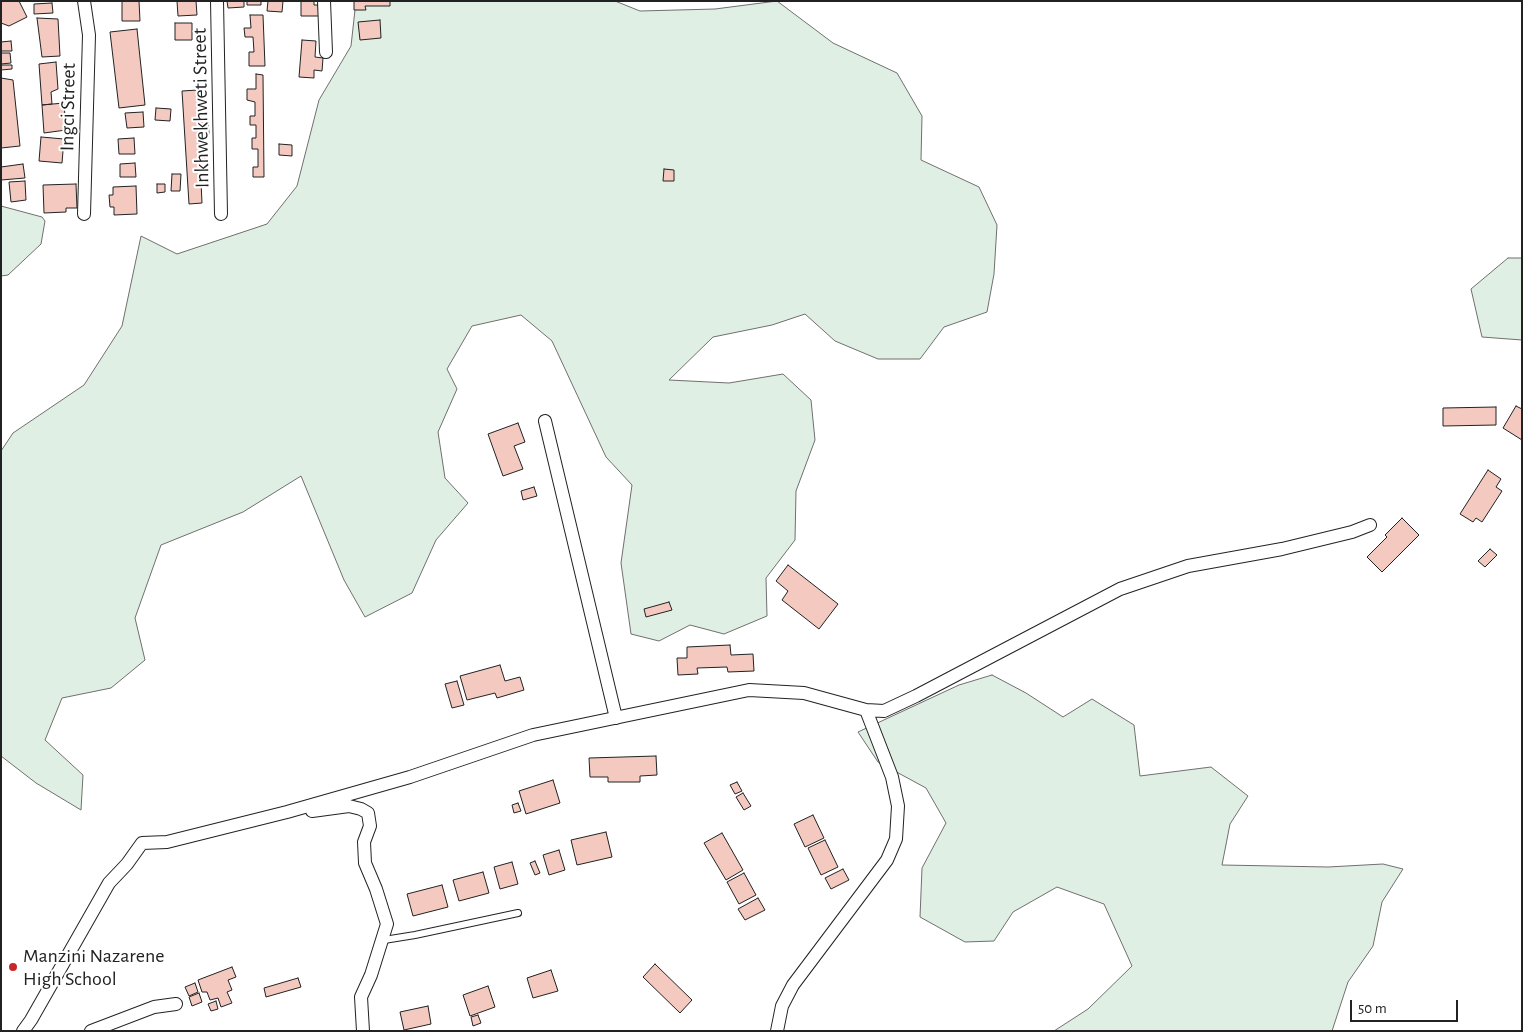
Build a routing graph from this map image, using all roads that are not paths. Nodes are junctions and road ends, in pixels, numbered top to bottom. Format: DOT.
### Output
graph roads {
  1 [pos="84,1"];
  2 [pos="217,1"];
  3 [pos="324,1"];
  4 [pos="326,52"];
  5 [pos="84,214"];
  6 [pos="221,214"];
  7 [pos="545,421"];
  8 [pos="1370,525"];
  9 [pos="866,710"];
  10 [pos="616,718"];
  11 [pos="287,812"];
  12 [pos="518,913"];
  13 [pos="387,924"];
  14 [pos="176,1004"];
  15 [pos="22,1031"];
  16 [pos="91,1031"];
  17 [pos="364,1031"];
  18 [pos="777,1031"];
  1 -- 5 [label="street, Ingci Street"];
  2 -- 6 [label="street, Inkhwekhweti Street"];
  3 -- 4 [label="street"];
  7 -- 10 [label="street"];
  8 -- 9 [label="street"];
  9 -- 10 [label="street"];
  9 -- 18 [label="street"];
  10 -- 11 [label="street"];
  11 -- 13 [label="street"];
  11 -- 15 [label="street"];
  12 -- 13 [label="lane"];
  13 -- 17 [label="street"];
  14 -- 16 [label="street"];
}
